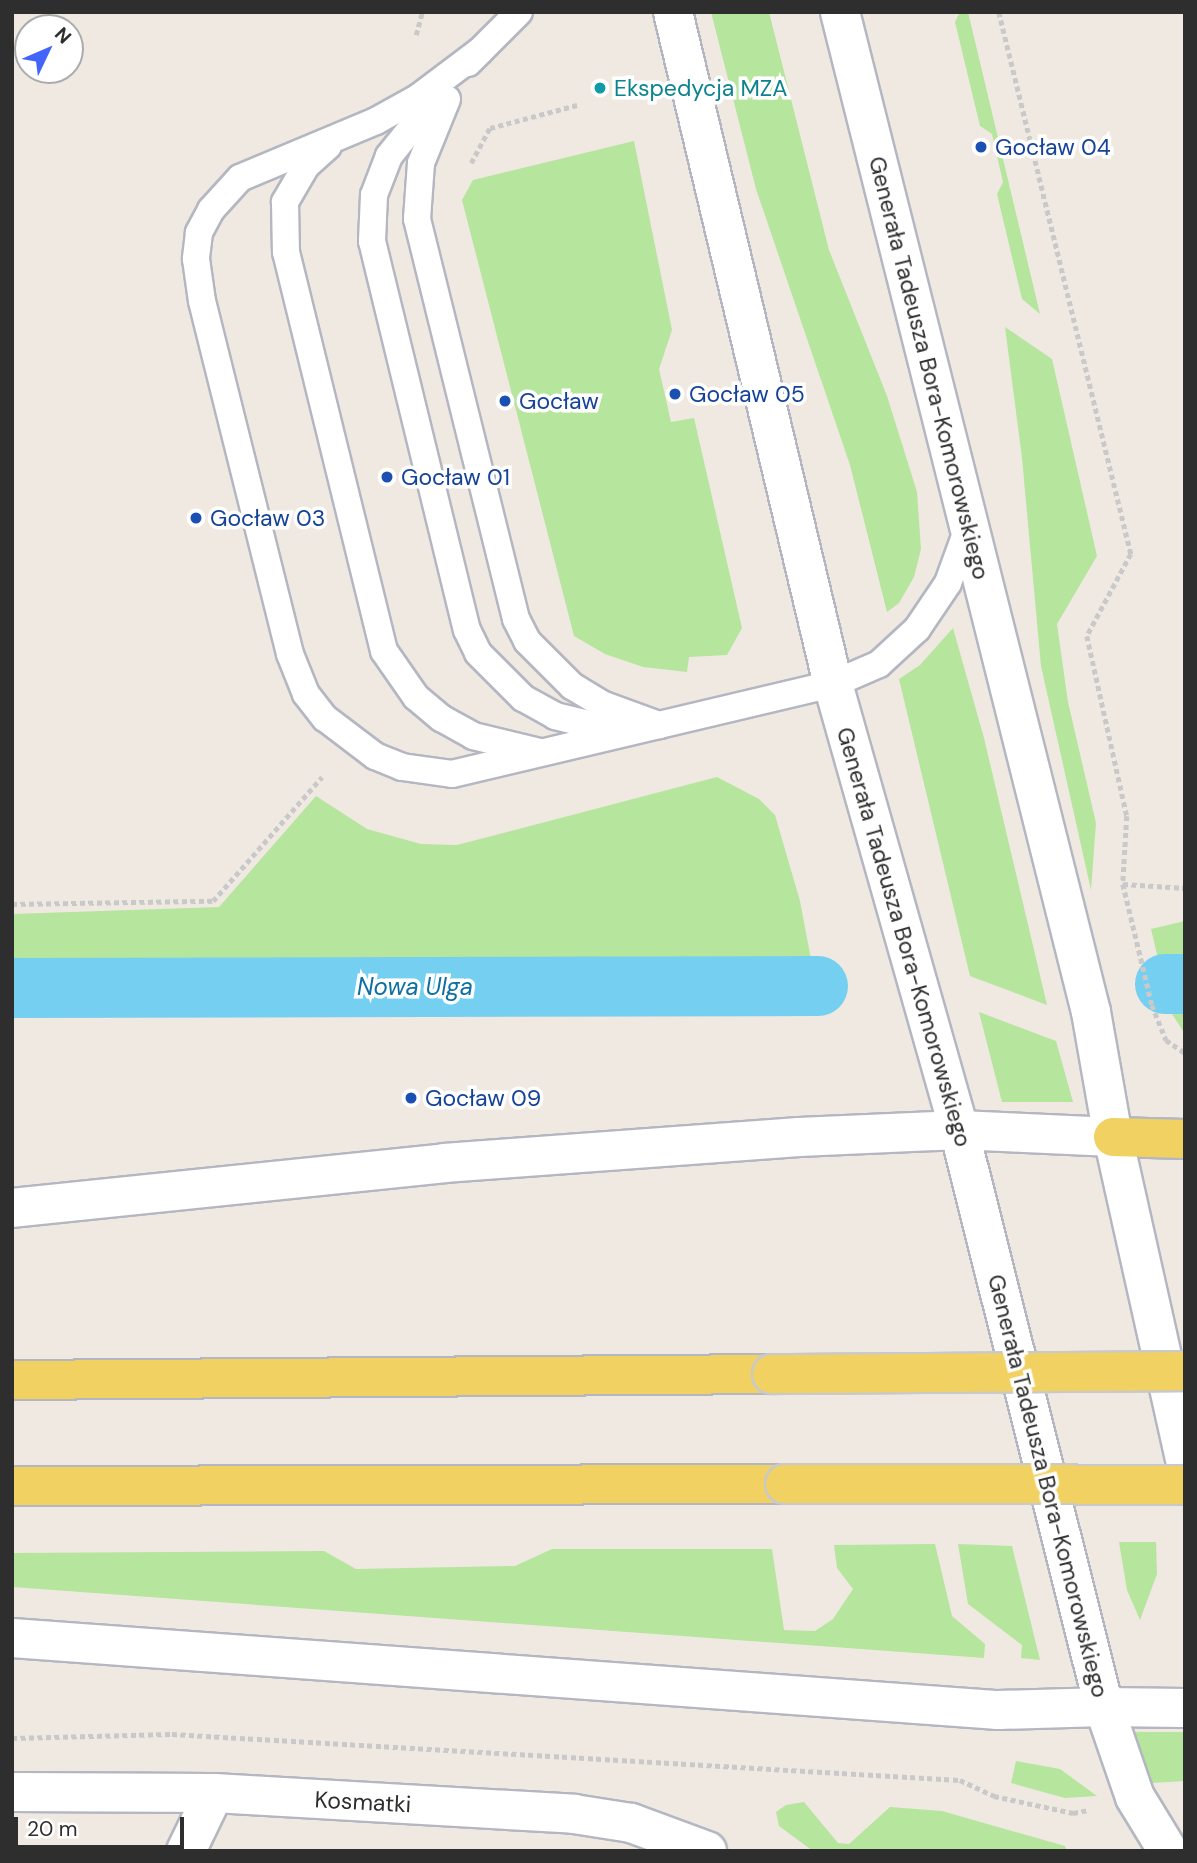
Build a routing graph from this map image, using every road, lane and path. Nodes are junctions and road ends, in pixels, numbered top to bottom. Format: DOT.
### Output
graph roads {
  1 [pos="422,12"];
  2 [pos="519,12"];
  3 [pos="673,12"];
  4 [pos="840,12"];
  5 [pos="999,12"];
  6 [pos="416,35"];
  7 [pos="480,51"];
  8 [pos="577,105"];
  9 [pos="338,138"];
  10 [pos="467,170"];
  11 [pos="968,528"];
  12 [pos="833,684"];
  13 [pos="652,728"];
  14 [pos="564,751"];
  15 [pos="322,777"];
  16 [pos="1123,884"];
  17 [pos="1185,888"];
  18 [pos="12,904"];
  19 [pos="1185,1053"];
  20 [pos="959,1130"];
  21 [pos="1113,1137"];
  22 [pos="1185,1139"];
  23 [pos="12,1208"];
  24 [pos="1185,1371"];
  25 [pos="12,1380"];
  26 [pos="1185,1460"];
  27 [pos="1185,1485"];
  28 [pos="14,1486"];
  29 [pos="12,1638"];
  30 [pos="1104,1707"];
  31 [pos="1185,1708"];
  32 [pos="12,1738"];
  33 [pos="12,1792"];
  34 [pos="214,1793"];
  35 [pos="1135,1797"];
  36 [pos="186,1851"];
  37 [pos="707,1851"];
  38 [pos="1168,1851"];
  1 -- 6 [label="path"];
  2 -- 7 [label="lane"];
  3 -- 12 [label="street, Generała Tadeusza Bora-Komorowskiego"];
  4 -- 11 [label="street, Generała Tadeusza Bora-Komorowskiego"];
  5 -- 16 [label="path"];
  7 -- 9 [label="lane"];
  7 -- 13 [label="lane"];
  7 -- 13 [label="lane"];
  8 -- 10 [label="path"];
  9 -- 14 [label="lane"];
  9 -- 14 [label="lane"];
  11 -- 12 [label="lane"];
  11 -- 21 [label="street, Generała Tadeusza Bora-Komorowskiego"];
  12 -- 13 [label="lane"];
  12 -- 20 [label="street, Generała Tadeusza Bora-Komorowskiego"];
  13 -- 14 [label="lane"];
  15 -- 18 [label="path"];
  16 -- 17 [label="path"];
  16 -- 19 [label="path"];
  20 -- 21 [label="street"];
  20 -- 23 [label="street"];
  20 -- 30 [label="street, Generała Tadeusza Bora-Komorowskiego"];
  21 -- 22 [label="main road"];
  21 -- 26 [label="street, Generała Tadeusza Bora-Komorowskiego"];
  24 -- 25 [label="main road, bridge"];
  27 -- 28 [label="main road, bridge"];
  29 -- 30 [label="street"];
  30 -- 31 [label="street"];
  30 -- 35 [label="street, Generała Tadeusza Bora-Komorowskiego"];
  32 -- 35 [label="path"];
  33 -- 34 [label="street, Kosmatki"];
  34 -- 36 [label="street"];
  34 -- 37 [label="street, Kosmatki"];
  35 -- 38 [label="street, Generała Tadeusza Bora-Komorowskiego"];
}
